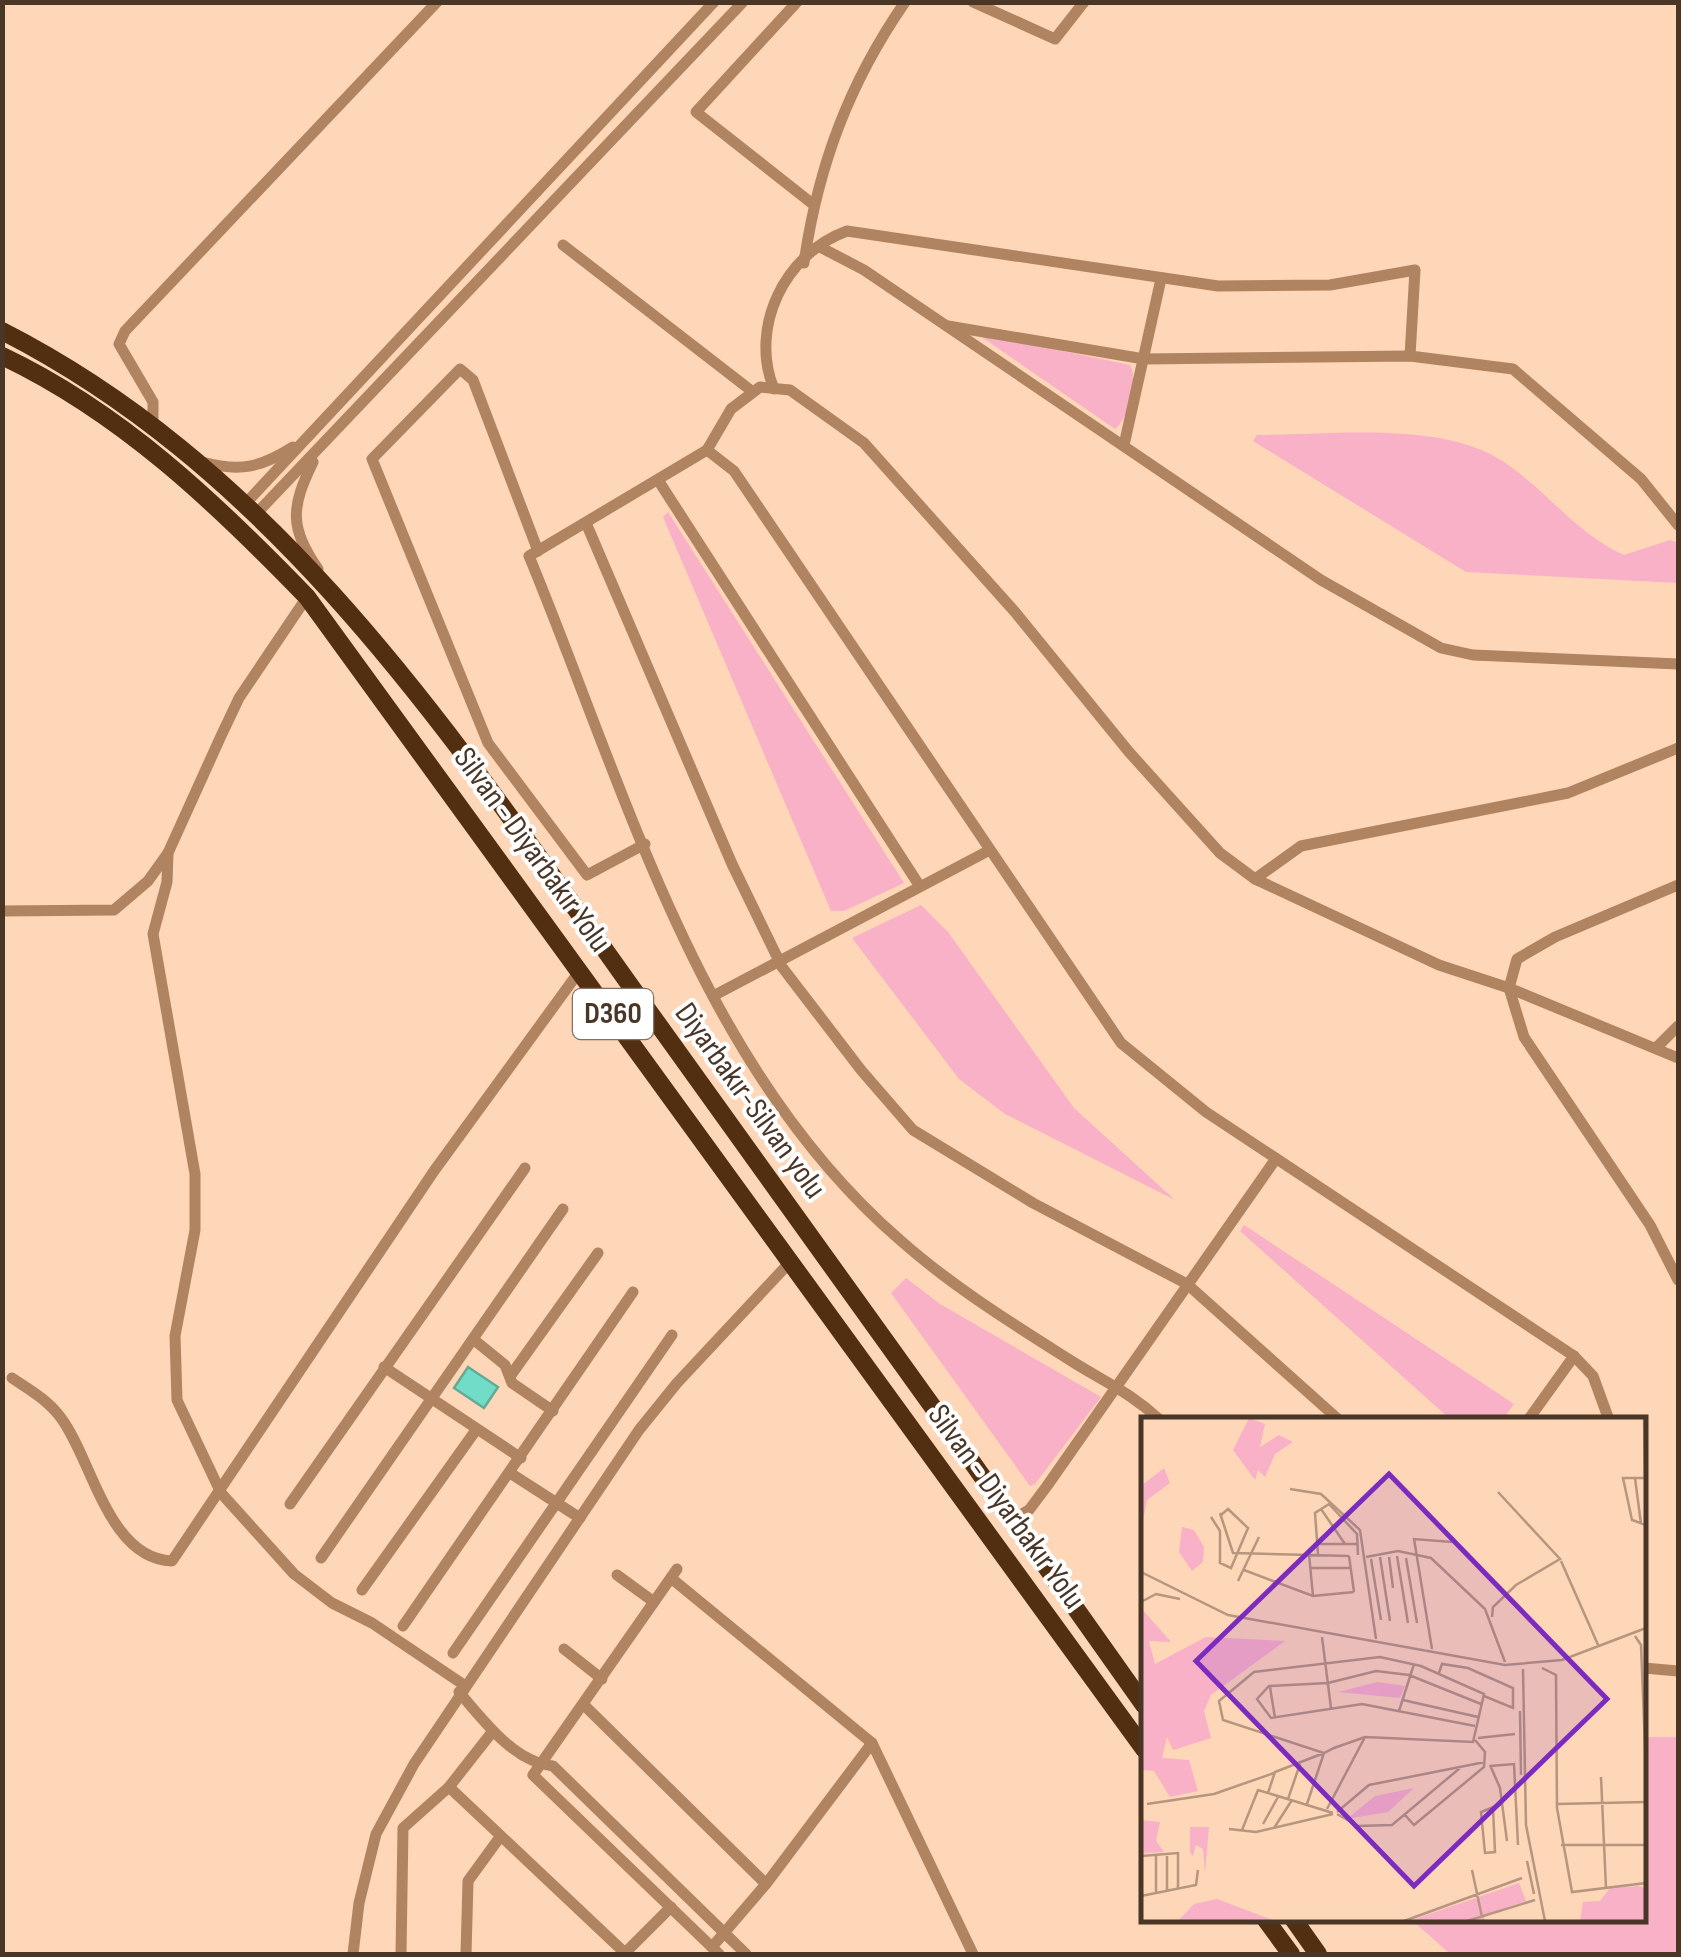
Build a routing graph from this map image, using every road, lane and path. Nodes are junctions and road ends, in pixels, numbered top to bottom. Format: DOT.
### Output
graph roads {
  1 [pos="437,2"];
  2 [pos="714,2"];
  3 [pos="743,2"];
  4 [pos="797,2"];
  5 [pos="905,2"];
  6 [pos="1084,2"];
  7 [pos="983,4"];
  8 [pos="814,205"];
  9 [pos="563,245"];
  10 [pos="820,247"];
  11 [pos="804,263"];
  12 [pos="1160,279"];
  13 [pos="944,326"];
  14 [pos="2,330"];
  15 [pos="2,356"];
  16 [pos="1410,356"];
  17 [pos="1144,360"];
  18 [pos="774,388"];
  19 [pos="753,392"];
  20 [pos="153,422"];
  21 [pos="309,436"];
  22 [pos="1124,446"];
  23 [pos="320,450"];
  24 [pos="707,450"];
  25 [pos="202,462"];
  26 [pos="658,480"];
  27 [pos="251,508"];
  28 [pos="586,524"];
  29 [pos="1678,524"];
  30 [pos="538,551"];
  31 [pos="335,592"];
  32 [pos="308,596"];
  33 [pos="1678,664"];
  34 [pos="1678,748"];
  35 [pos="645,844"];
  36 [pos="988,850"];
  37 [pos="168,853"];
  38 [pos="1255,879"];
  39 [pos="920,885"];
  40 [pos="1678,886"];
  41 [pos="2,911"];
  42 [pos="778,959"];
  43 [pos="581,970"];
  44 [pos="1509,988"];
  45 [pos="712,996"];
  46 [pos="1678,1026"];
  47 [pos="1656,1048"];
  48 [pos="1678,1058"];
  49 [pos="1275,1160"];
  50 [pos="524,1168"];
  51 [pos="563,1209"];
  52 [pos="598,1254"];
  53 [pos="791,1261"];
  54 [pos="1678,1280"];
  55 [pos="1187,1284"];
  56 [pos="633,1292"];
  57 [pos="672,1335"];
  58 [pos="473,1339"];
  59 [pos="1574,1356"];
  60 [pos="384,1367"];
  61 [pos="511,1375"];
  62 [pos="12,1378"];
  63 [pos="1117,1384"];
  64 [pos="430,1399"];
  65 [pos="553,1411"];
  66 [pos="1156,1417"];
  67 [pos="1336,1417"];
  68 [pos="1530,1417"];
  69 [pos="1608,1417"];
  70 [pos="476,1430"];
  71 [pos="521,1458"];
  72 [pos="510,1474"];
  73 [pos="221,1492"];
  74 [pos="290,1504"];
  75 [pos="557,1506"];
  76 [pos="580,1518"];
  77 [pos="1013,1519"];
  78 [pos="321,1558"];
  79 [pos="617,1575"];
  80 [pos="362,1590"];
  81 [pos="654,1602"];
  82 [pos="403,1626"];
  83 [pos="564,1649"];
  84 [pos="453,1653"];
  85 [pos="1646,1668"];
  86 [pos="1678,1671"];
  87 [pos="602,1680"];
  88 [pos="462,1689"];
  89 [pos="1141,1701"];
  90 [pos="584,1705"];
  91 [pos="494,1731"];
  92 [pos="872,1743"];
  93 [pos="1141,1746"];
  94 [pos="536,1764"];
  95 [pos="449,1787"];
  96 [pos="500,1837"];
  97 [pos="766,1884"];
  98 [pos="671,1907"];
  99 [pos="1267,1922"];
  100 [pos="1295,1922"];
  101 [pos="726,1935"];
  102 [pos="715,1951"];
  103 [pos="353,1954"];
  104 [pos="401,1954"];
  105 [pos="466,1954"];
  106 [pos="624,1954"];
  107 [pos="746,1954"];
  108 [pos="973,1954"];
  109 [pos="1291,1954"];
  110 [pos="1318,1954"];
  1 -- 20 [label="street"];
  2 -- 21 [label="street"];
  3 -- 23 [label="street"];
  4 -- 8 [label="street"];
  5 -- 8 [label="street"];
  6 -- 7 [label="street"];
  8 -- 11 [label="street"];
  9 -- 19 [label="street"];
  10 -- 11 [label="street"];
  10 -- 12 [label="street"];
  10 -- 13 [label="street"];
  11 -- 18 [label="street"];
  12 -- 16 [label="street"];
  12 -- 17 [label="street"];
  13 -- 17 [label="street"];
  13 -- 22 [label="street"];
  14 -- 20 [label="highway, Diyarbakır-Silvan yolu / D360"];
  15 -- 32 [label="highway, Silvan - Diyarbakır Yolu / D360"];
  16 -- 17 [label="street"];
  16 -- 29 [label="street"];
  17 -- 22 [label="street"];
  18 -- 19 [label="street"];
  18 -- 38 [label="street"];
  19 -- 24 [label="street"];
  20 -- 25 [label="highway, Diyarbakır-Silvan yolu / D360"];
  21 -- 25 [label="street"];
  21 -- 27 [label="street"];
  22 -- 33 [label="street"];
  23 -- 27 [label="street"];
  23 -- 31 [label="street"];
  24 -- 26 [label="street"];
  24 -- 36 [label="street"];
  25 -- 27 [label="highway, Diyarbakır-Silvan yolu / D360"];
  26 -- 28 [label="street"];
  26 -- 39 [label="street"];
  27 -- 31 [label="highway, Diyarbakır-Silvan yolu / D360"];
  28 -- 30 [label="street"];
  28 -- 42 [label="street"];
  30 -- 35 [label="street"];
  30 -- 35 [label="street"];
  31 -- 77 [label="highway, Diyarbakır-Silvan yolu / D360"];
  32 -- 37 [label="street"];
  32 -- 43 [label="highway, Silvan - Diyarbakır Yolu / D360"];
  34 -- 38 [label="street"];
  35 -- 45 [label="street"];
  36 -- 39 [label="street"];
  36 -- 49 [label="street"];
  37 -- 41 [label="street"];
  37 -- 73 [label="street"];
  38 -- 44 [label="street"];
  39 -- 42 [label="street"];
  40 -- 44 [label="street"];
  42 -- 45 [label="street"];
  42 -- 55 [label="street"];
  43 -- 53 [label="highway, Silvan - Diyarbakır Yolu / D360"];
  43 -- 73 [label="street"];
  44 -- 47 [label="street"];
  44 -- 54 [label="street"];
  45 -- 63 [label="street"];
  46 -- 47 [label="street"];
  47 -- 48 [label="street"];
  49 -- 55 [label="street"];
  49 -- 59 [label="street"];
  50 -- 60 [label="street"];
  51 -- 58 [label="street"];
  52 -- 61 [label="street"];
  53 -- 76 [label="street"];
  53 -- 93 [label="highway, Silvan - Diyarbakır Yolu / D360"];
  55 -- 63 [label="street"];
  55 -- 67 [label="street"];
  56 -- 65 [label="street"];
  57 -- 75 [label="street"];
  58 -- 61 [label="street"];
  58 -- 64 [label="street"];
  59 -- 68 [label="street"];
  59 -- 69 [label="street"];
  60 -- 64 [label="street"];
  60 -- 74 [label="street"];
  61 -- 65 [label="street"];
  62 -- 73 [label="street"];
  63 -- 66 [label="street"];
  63 -- 77 [label="street"];
  64 -- 70 [label="street"];
  64 -- 78 [label="street"];
  65 -- 71 [label="street"];
  70 -- 71 [label="street"];
  70 -- 80 [label="street"];
  71 -- 72 [label="street"];
  72 -- 75 [label="street"];
  72 -- 82 [label="street"];
  73 -- 88 [label="street"];
  75 -- 76 [label="street"];
  75 -- 84 [label="street"];
  76 -- 88 [label="street"];
  77 -- 89 [label="highway, Diyarbakır-Silvan yolu / D360"];
  79 -- 81 [label="street"];
  81 -- 87 [label="street"];
  81 -- 92 [label="street"];
  83 -- 87 [label="street"];
  85 -- 86 [label="street"];
  87 -- 90 [label="street"];
  88 -- 91 [label="street"];
  88 -- 103 [label="street"];
  90 -- 94 [label="street"];
  90 -- 97 [label="street"];
  91 -- 94 [label="street"];
  91 -- 95 [label="street"];
  92 -- 97 [label="street"];
  92 -- 108 [label="street"];
  94 -- 98 [label="street"];
  94 -- 101 [label="street"];
  95 -- 96 [label="street"];
  95 -- 104 [label="street"];
  96 -- 105 [label="street"];
  96 -- 106 [label="street"];
  97 -- 101 [label="street"];
  98 -- 102 [label="street"];
  98 -- 106 [label="street"];
  99 -- 109 [label="highway"];
  100 -- 110 [label="highway"];
  101 -- 102 [label="street"];
  101 -- 107 [label="street"];
}
